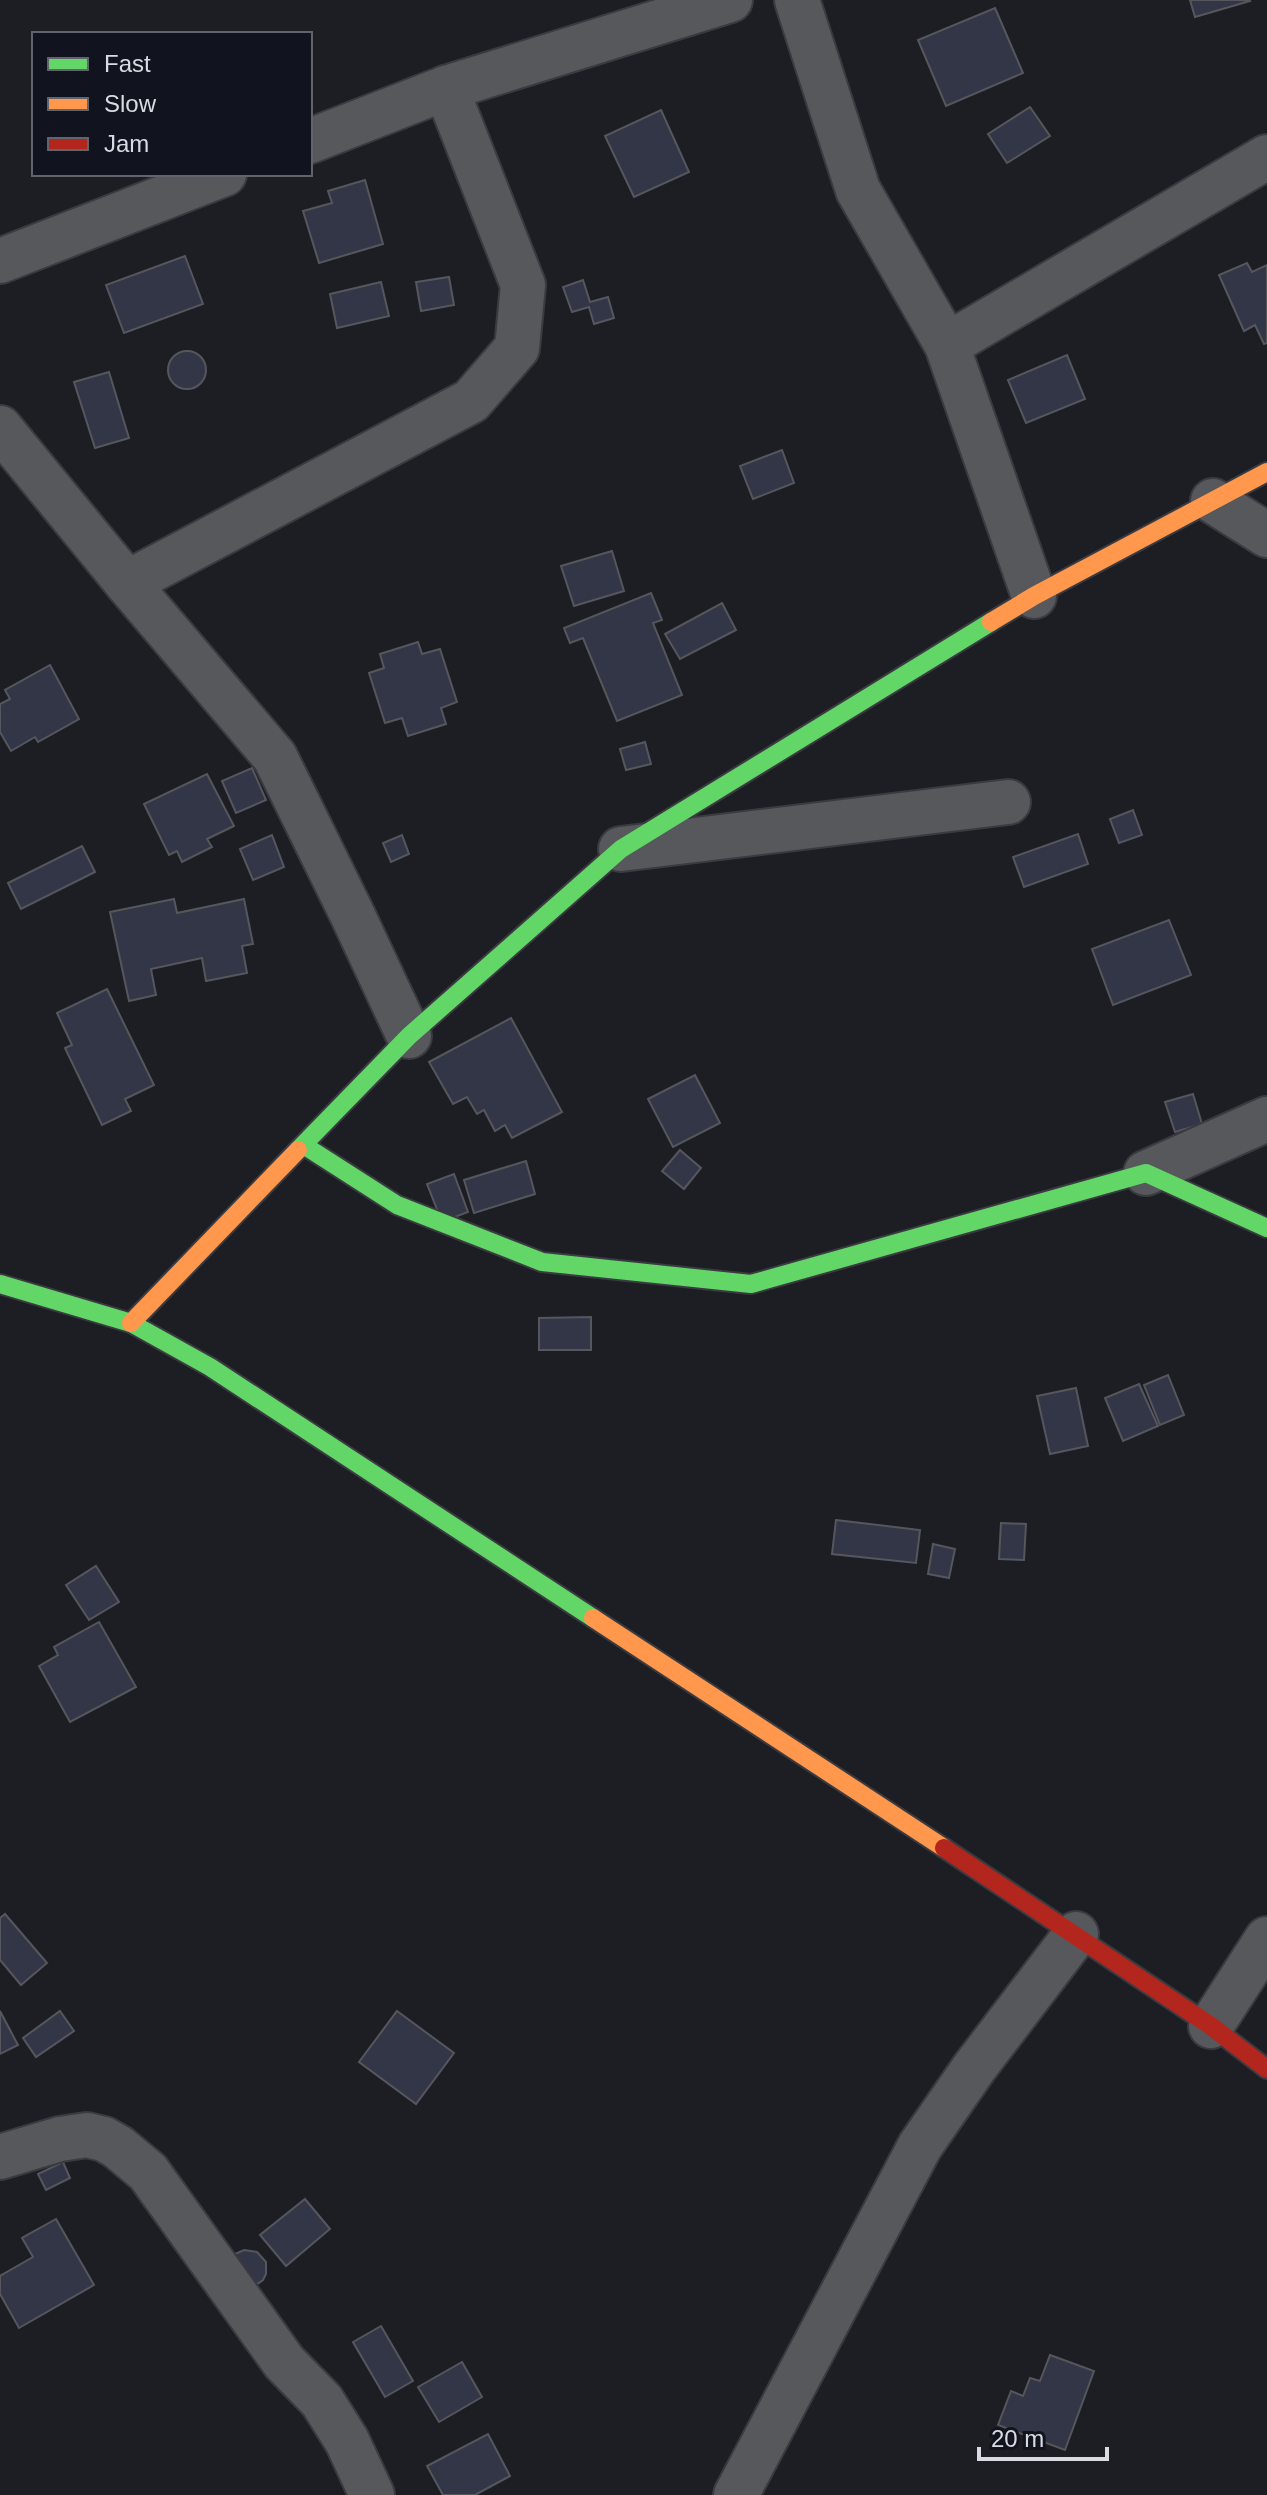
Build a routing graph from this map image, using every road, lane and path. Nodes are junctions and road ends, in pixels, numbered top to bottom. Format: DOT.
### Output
graph roads {
  1 [pos="730,0"];
  2 [pos="797,0"];
  3 [pos="446,88"];
  4 [pos="312,140"];
  5 [pos="1267,157"];
  6 [pos="219,176"];
  7 [pos="0,261"];
  8 [pos="947,345"];
  9 [pos="0,428"];
  10 [pos="1267,472"];
  11 [pos="1213,501"];
  12 [pos="1267,535"];
  13 [pos="127,583"];
  14 [pos="1034,596"];
  15 [pos="1008,802"];
  16 [pos="621,849"];
  17 [pos="409,1036"];
  18 [pos="1267,1119"];
  19 [pos="305,1146"];
  20 [pos="1146,1173"];
  21 [pos="1267,1228"];
  22 [pos="0,1284"];
  23 [pos="131,1323"];
  24 [pos="1076,1934"];
  25 [pos="1267,1939"];
  26 [pos="1211,2026"];
  27 [pos="1267,2069"];
  28 [pos="0,2157"];
  29 [pos="372,2495"];
  30 [pos="736,2495"];
  1 -- 3 [label="street"];
  2 -- 8 [label="street"];
  3 -- 4 [label="street"];
  3 -- 13 [label="street"];
  5 -- 8 [label="street"];
  6 -- 7 [label="street"];
  8 -- 14 [label="street"];
  9 -- 13 [label="street"];
  10 -- 11 [label="street"];
  11 -- 12 [label="street"];
  11 -- 14 [label="street"];
  13 -- 17 [label="street"];
  14 -- 16 [label="street"];
  15 -- 16 [label="street"];
  16 -- 17 [label="street"];
  17 -- 19 [label="street"];
  18 -- 20 [label="street"];
  19 -- 20 [label="street"];
  19 -- 23 [label="street"];
  20 -- 21 [label="street"];
  22 -- 23 [label="street"];
  23 -- 24 [label="street"];
  24 -- 26 [label="street"];
  24 -- 30 [label="street"];
  25 -- 26 [label="street"];
  26 -- 27 [label="street"];
  28 -- 29 [label="street"];
}
